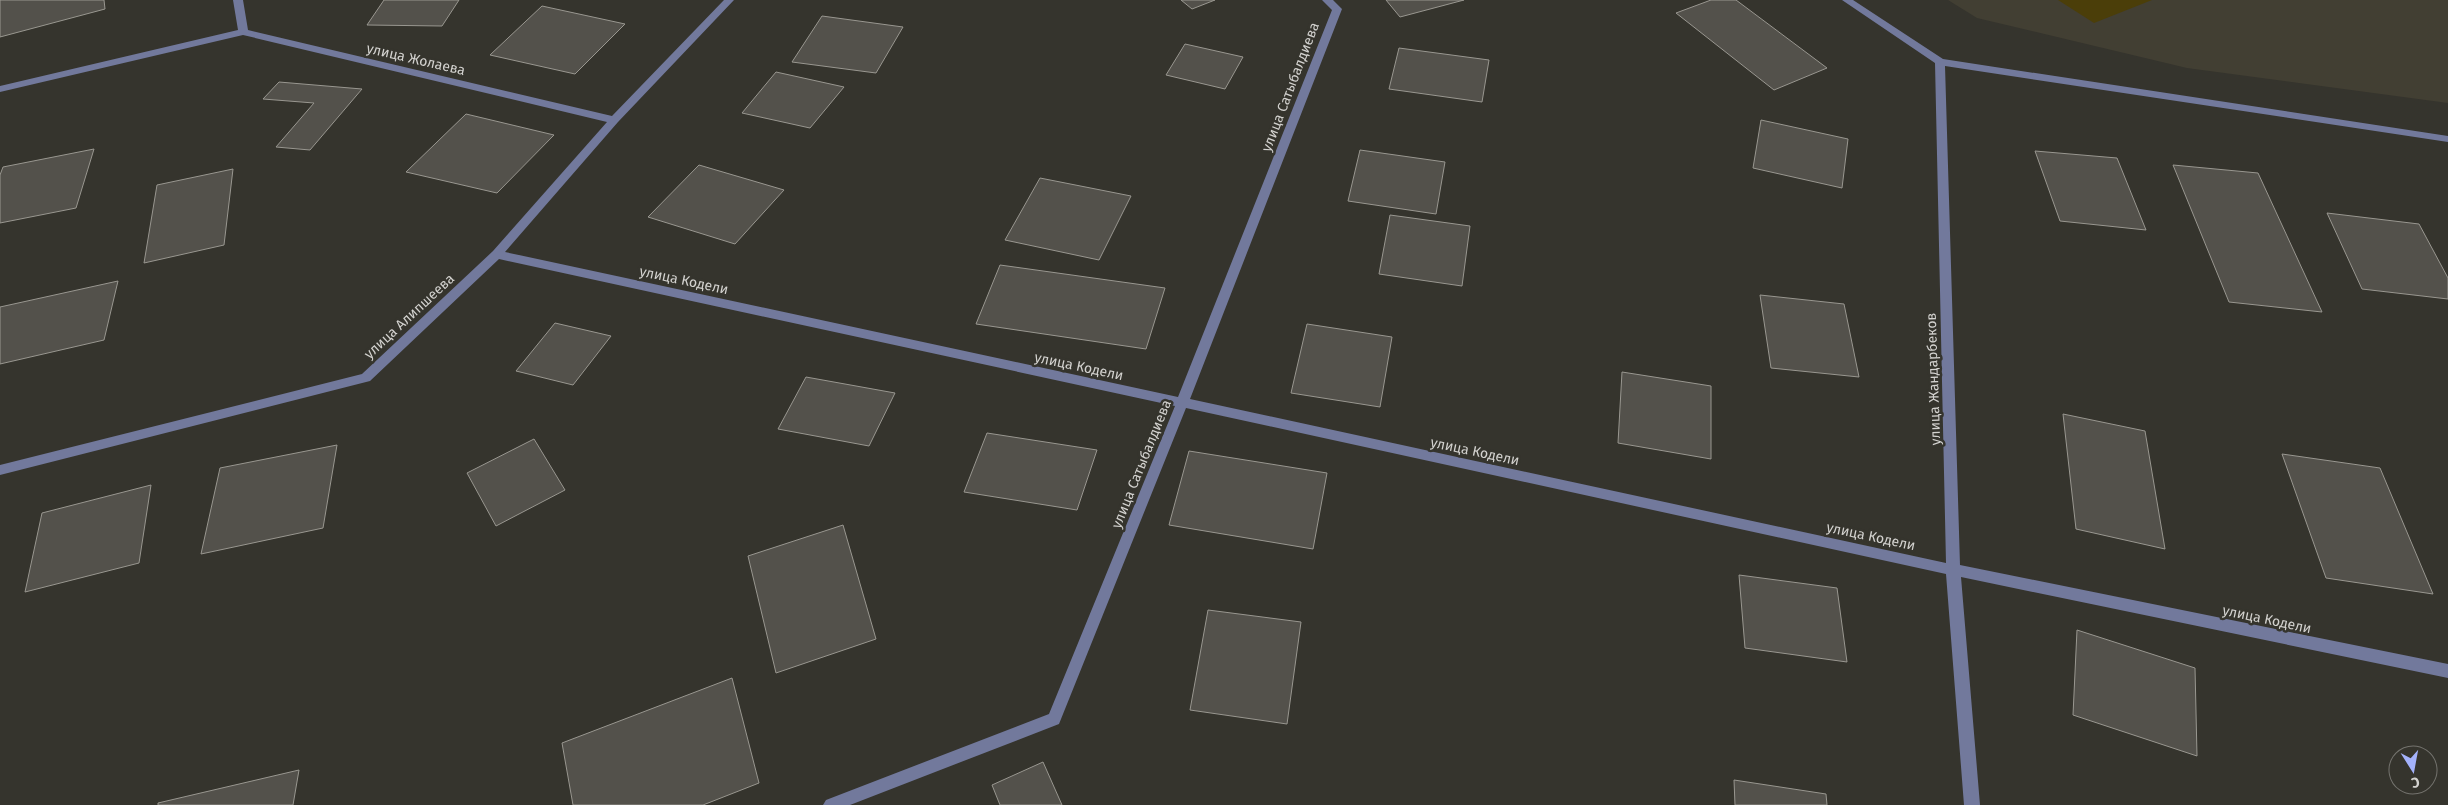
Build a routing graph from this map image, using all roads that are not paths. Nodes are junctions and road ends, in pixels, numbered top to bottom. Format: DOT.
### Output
graph roads {
  1 [pos="238,0"];
  2 [pos="729,0"];
  3 [pos="1327,0"];
  4 [pos="1847,0"];
  5 [pos="244,32"];
  6 [pos="1940,62"];
  7 [pos="0,89"];
  8 [pos="614,120"];
  9 [pos="2448,139"];
  10 [pos="497,254"];
  11 [pos="1182,403"];
  12 [pos="0,470"];
  13 [pos="1954,570"];
  14 [pos="2448,672"];
  15 [pos="831,805"];
  16 [pos="1972,805"];
  1 -- 5 [label="street"];
  2 -- 8 [label="street, улица Алипшеева"];
  3 -- 11 [label="street, улица Сатыбалдиева"];
  4 -- 6 [label="street"];
  5 -- 7 [label="street"];
  5 -- 8 [label="street, улица Жолаева"];
  6 -- 9 [label="street"];
  6 -- 13 [label="street, улица Жандарбеков"];
  8 -- 10 [label="street, улица Алипшеева"];
  10 -- 11 [label="street, улица Кодели"];
  10 -- 12 [label="street, улица Алипшеева"];
  11 -- 13 [label="street, улица Кодели"];
  11 -- 15 [label="street, улица Сатыбалдиева"];
  13 -- 14 [label="street, улица Кодели"];
  13 -- 16 [label="street, улица Жандарбеков"];
}
